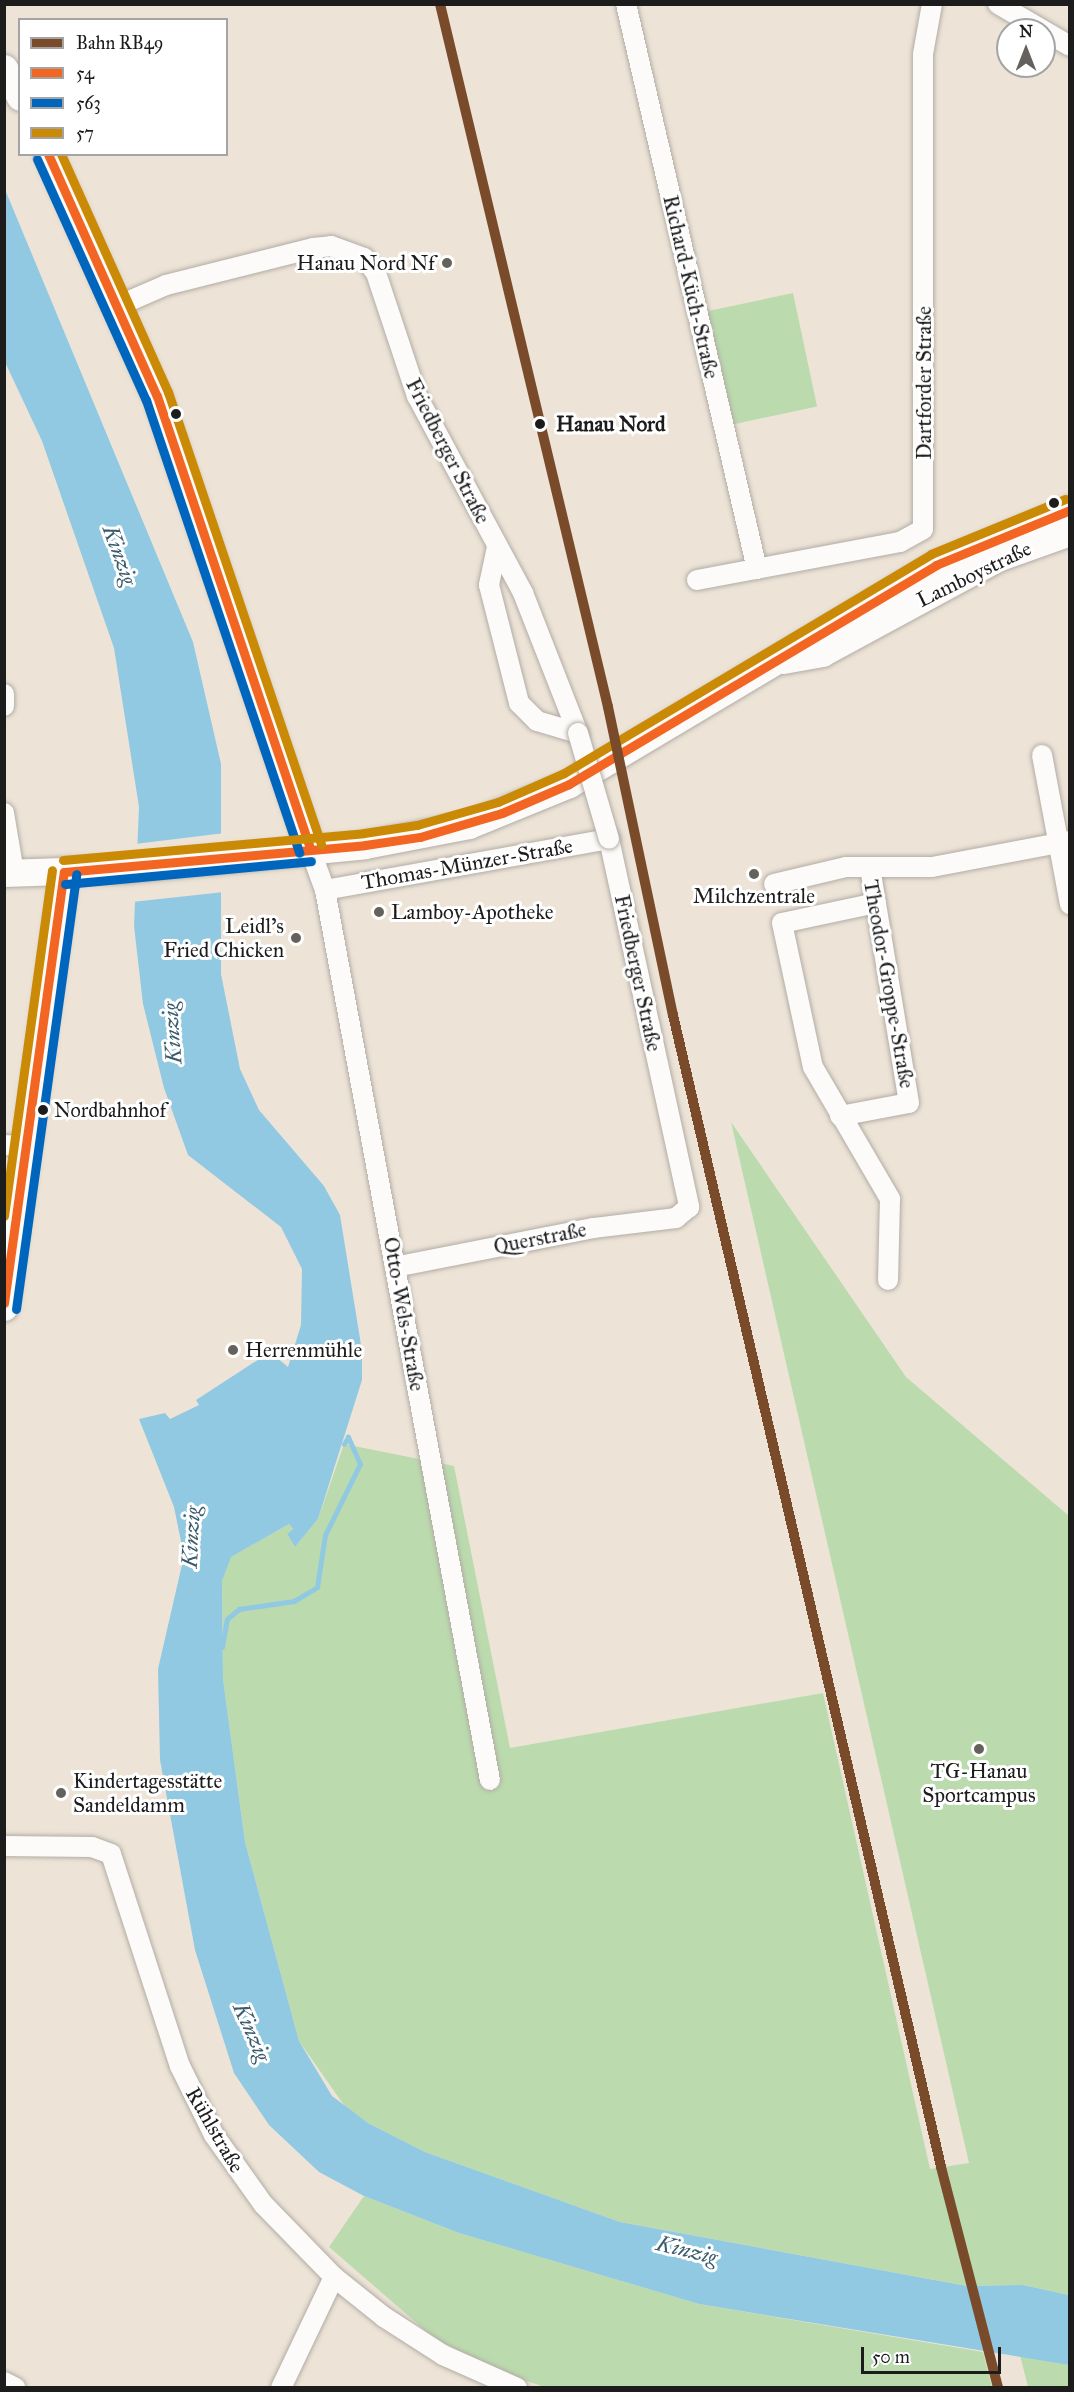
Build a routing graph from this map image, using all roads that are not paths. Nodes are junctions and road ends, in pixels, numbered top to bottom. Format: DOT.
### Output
graph roads {
  1 [pos="626,4"];
  2 [pos="932,4"];
  3 [pos="998,4"];
  4 [pos="1070,46"];
  5 [pos="4,68"];
  6 [pos="18,93"];
  7 [pos="49,156"];
  8 [pos="120,305"];
  9 [pos="1070,510"];
  10 [pos="1070,532"];
  11 [pos="497,547"];
  12 [pos="757,569"];
  13 [pos="697,580"];
  14 [pos="782,660"];
  15 [pos="4,694"];
  16 [pos="4,706"];
  17 [pos="578,733"];
  18 [pos="1042,755"];
  19 [pos="4,813"];
  20 [pos="609,839"];
  21 [pos="1064,843"];
  22 [pos="310,849"];
  23 [pos="870,867"];
  24 [pos="64,872"];
  25 [pos="9,873"];
  26 [pos="774,884"];
  27 [pos="325,890"];
  28 [pos="876,903"];
  29 [pos="1070,904"];
  30 [pos="840,1116"];
  31 [pos="16,1146"];
  32 [pos="685,1213"];
  33 [pos="395,1267"];
  34 [pos="888,1280"];
  35 [pos="4,1307"];
  36 [pos="490,1780"];
  37 [pos="4,1846"];
  38 [pos="334,2277"];
  39 [pos="4,2382"];
  40 [pos="16,2388"];
  41 [pos="281,2388"];
  42 [pos="517,2388"];
  1 -- 12 [label="street, Richard-Küch-Straße"];
  2 -- 12 [label="street, Dartforder Straße"];
  3 -- 4 [label="street"];
  5 -- 6 [label="main road"];
  7 -- 8 [label="main road"];
  8 -- 11 [label="street, Friedberger Straße"];
  8 -- 22 [label="main road"];
  9 -- 14 [label="main road, Lamboystraße"];
  10 -- 14 [label="main road, Lamboystraße"];
  11 -- 17 [label="street, Friedberger Straße"];
  11 -- 17 [label="street, Friedberger Straße"];
  12 -- 13 [label="street, Dartforder Straße"];
  14 -- 22 [label="main road, Lamboystraße"];
  15 -- 16 [label="street"];
  17 -- 20 [label="street, Friedberger Straße, bridge"];
  18 -- 21 [label="street"];
  19 -- 25 [label="street"];
  20 -- 27 [label="street, Thomas-Münzer-Straße"];
  20 -- 32 [label="street, Friedberger Straße"];
  21 -- 23 [label="street"];
  21 -- 29 [label="street"];
  22 -- 24 [label="main road, Lamboystraße"];
  22 -- 27 [label="street, Otto-Wels-Straße"];
  23 -- 26 [label="street"];
  23 -- 28 [label="street, Theodor-Groppe-Straße"];
  24 -- 25 [label="main road, Lamboystraße"];
  24 -- 31 [label="main road"];
  27 -- 33 [label="street, Otto-Wels-Straße"];
  28 -- 30 [label="street, Theodor-Groppe-Straße"];
  28 -- 30 [label="street"];
  30 -- 34 [label="street"];
  31 -- 35 [label="main road"];
  32 -- 33 [label="street, Querstraße"];
  33 -- 36 [label="street, Otto-Wels-Straße"];
  37 -- 38 [label="street, Rühlstraße"];
  38 -- 41 [label="street"];
  38 -- 42 [label="street, Rühlstraße"];
  39 -- 40 [label="street"];
}
